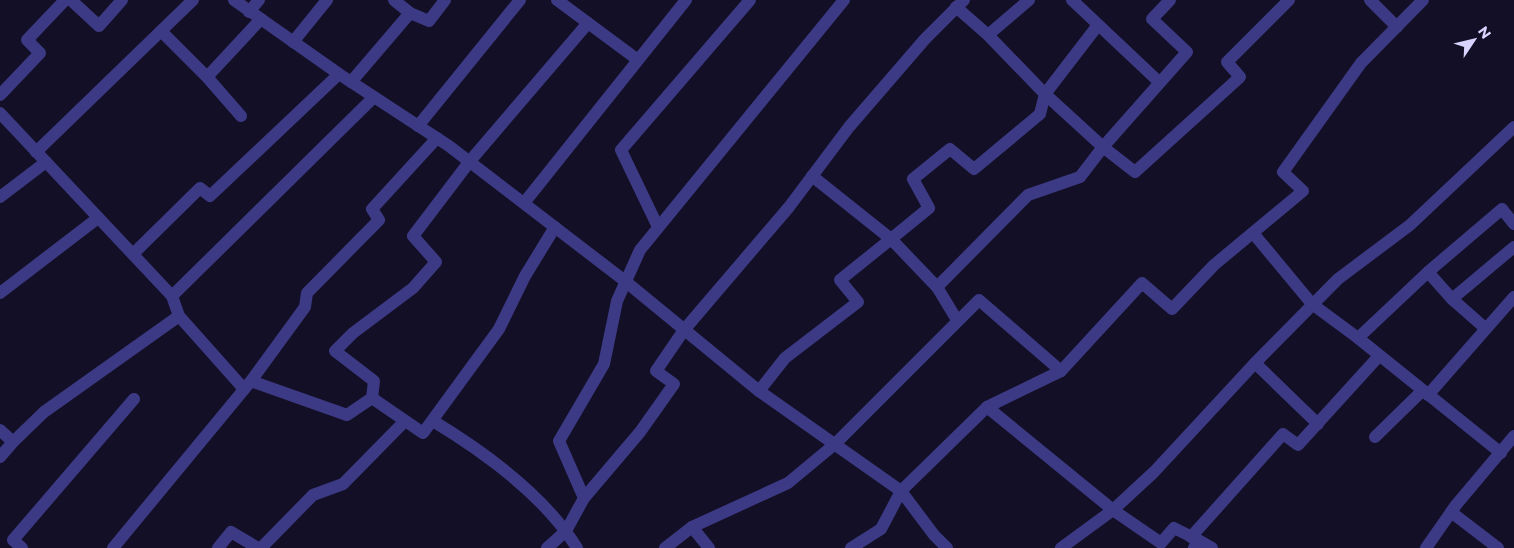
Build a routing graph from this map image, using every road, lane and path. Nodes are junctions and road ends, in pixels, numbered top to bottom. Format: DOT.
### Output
graph roads {
  1 [pos="65,0"];
  2 [pos="71,0"];
  3 [pos="122,0"];
  4 [pos="193,0"];
  5 [pos="234,0"];
  6 [pos="259,0"];
  7 [pos="327,0"];
  8 [pos="394,0"];
  9 [pos="446,0"];
  10 [pos="520,0"];
  11 [pos="686,0"];
  12 [pos="750,0"];
  13 [pos="844,0"];
  14 [pos="1029,0"];
  15 [pos="1072,0"];
  16 [pos="1170,0"];
  17 [pos="1289,0"];
  18 [pos="1370,0"];
  19 [pos="1422,0"];
  20 [pos="559,1"];
  21 [pos="960,4"];
  22 [pos="249,12"];
  23 [pos="410,13"];
  24 [pos="261,19"];
  25 [pos="588,23"];
  26 [pos="1098,25"];
  27 [pos="1397,27"];
  28 [pos="161,31"];
  29 [pos="988,35"];
  30 [pos="293,42"];
  31 [pos="638,60"];
  32 [pos="338,74"];
  33 [pos="207,77"];
  34 [pos="351,82"];
  35 [pos="1159,82"];
  36 [pos="1045,94"];
  37 [pos="0,95"];
  38 [pos="374,97"];
  39 [pos="0,114"];
  40 [pos="241,116"];
  41 [pos="418,126"];
  42 [pos="1514,127"];
  43 [pos="437,138"];
  44 [pos="1104,147"];
  45 [pos="36,152"];
  46 [pos="470,161"];
  47 [pos="46,162"];
  48 [pos="812,176"];
  49 [pos="0,197"];
  50 [pos="524,203"];
  51 [pos="98,218"];
  52 [pos="1514,224"];
  53 [pos="555,227"];
  54 [pos="658,227"];
  55 [pos="1253,233"];
  56 [pos="891,239"];
  57 [pos="1514,247"];
  58 [pos="133,254"];
  59 [pos="1428,272"];
  60 [pos="626,280"];
  61 [pos="937,287"];
  62 [pos="0,293"];
  63 [pos="172,296"];
  64 [pos="1514,297"];
  65 [pos="1452,299"];
  66 [pos="1312,304"];
  67 [pos="179,316"];
  68 [pos="958,320"];
  69 [pos="1485,328"];
  70 [pos="684,330"];
  71 [pos="1358,338"];
  72 [pos="1379,356"];
  73 [pos="1255,363"];
  74 [pos="1061,371"];
  75 [pos="248,385"];
  76 [pos="759,391"];
  77 [pos="1425,393"];
  78 [pos="372,398"];
  79 [pos="134,399"];
  80 [pos="987,408"];
  81 [pos="405,421"];
  82 [pos="433,421"];
  83 [pos="1318,424"];
  84 [pos="0,430"];
  85 [pos="1514,436"];
  86 [pos="1375,437"];
  87 [pos="13,442"];
  88 [pos="835,444"];
  89 [pos="1501,454"];
  90 [pos="0,457"];
  91 [pos="902,491"];
  92 [pos="584,498"];
  93 [pos="1113,510"];
  94 [pos="1451,512"];
  95 [pos="692,527"];
  96 [pos="566,531"];
  97 [pos="1195,542"];
  98 [pos="22,548"];
  99 [pos="113,548"];
  100 [pos="218,548"];
  101 [pos="260,548"];
  102 [pos="547,548"];
  103 [pos="577,548"];
  104 [pos="666,548"];
  105 [pos="709,548"];
  106 [pos="850,548"];
  107 [pos="948,548"];
  108 [pos="1061,548"];
  109 [pos="1212,548"];
  110 [pos="1426,548"];
  111 [pos="1498,548"];
  1 -- 37 [label="street"];
  2 -- 3 [label="street"];
  4 -- 28 [label="street"];
  5 -- 22 [label="street"];
  6 -- 22 [label="street"];
  7 -- 30 [label="street"];
  8 -- 23 [label="street"];
  9 -- 23 [label="street"];
  10 -- 41 [label="street"];
  11 -- 31 [label="street"];
  12 -- 54 [label="street"];
  13 -- 54 [label="street"];
  14 -- 29 [label="street"];
  15 -- 26 [label="street"];
  16 -- 35 [label="street"];
  17 -- 44 [label="street"];
  18 -- 27 [label="street"];
  19 -- 27 [label="street"];
  20 -- 25 [label="street"];
  21 -- 29 [label="street"];
  21 -- 48 [label="street"];
  22 -- 24 [label="street"];
  23 -- 34 [label="street"];
  24 -- 30 [label="street"];
  24 -- 33 [label="street"];
  25 -- 31 [label="street"];
  25 -- 46 [label="street"];
  26 -- 35 [label="street"];
  26 -- 36 [label="street"];
  27 -- 55 [label="street"];
  28 -- 33 [label="street"];
  28 -- 45 [label="street"];
  29 -- 36 [label="street"];
  30 -- 32 [label="street"];
  31 -- 50 [label="street"];
  32 -- 34 [label="street"];
  32 -- 58 [label="street"];
  33 -- 40 [label="street"];
  34 -- 38 [label="street"];
  35 -- 44 [label="street"];
  36 -- 44 [label="street"];
  36 -- 56 [label="street"];
  38 -- 41 [label="street"];
  38 -- 63 [label="street"];
  39 -- 45 [label="street"];
  41 -- 43 [label="street"];
  42 -- 66 [label="street"];
  43 -- 46 [label="street"];
  43 -- 75 [label="street"];
  44 -- 61 [label="street"];
  45 -- 47 [label="street"];
  46 -- 50 [label="street"];
  46 -- 78 [label="street"];
  47 -- 49 [label="street"];
  47 -- 51 [label="street"];
  48 -- 56 [label="street"];
  48 -- 70 [label="street"];
  50 -- 53 [label="street"];
  51 -- 58 [label="street"];
  51 -- 62 [label="street"];
  52 -- 59 [label="street"];
  53 -- 60 [label="street"];
  53 -- 82 [label="street"];
  54 -- 60 [label="street"];
  55 -- 66 [label="street"];
  55 -- 74 [label="street"];
  56 -- 61 [label="street"];
  56 -- 76 [label="street"];
  57 -- 65 [label="street"];
  58 -- 63 [label="street"];
  59 -- 65 [label="street"];
  59 -- 71 [label="street"];
  60 -- 70 [label="street"];
  60 -- 92 [label="street"];
  61 -- 68 [label="street"];
  63 -- 67 [label="street"];
  64 -- 69 [label="street"];
  65 -- 69 [label="street"];
  66 -- 71 [label="street"];
  66 -- 73 [label="street"];
  67 -- 75 [label="street"];
  67 -- 87 [label="street"];
  68 -- 74 [label="street"];
  68 -- 88 [label="street"];
  69 -- 77 [label="street"];
  70 -- 76 [label="street"];
  70 -- 92 [label="street"];
  71 -- 72 [label="street"];
  72 -- 77 [label="street"];
  72 -- 83 [label="street"];
  73 -- 83 [label="street"];
  73 -- 93 [label="street"];
  74 -- 80 [label="street"];
  75 -- 78 [label="street"];
  75 -- 99 [label="street"];
  76 -- 88 [label="street"];
  77 -- 86 [label="street"];
  77 -- 89 [label="street"];
  78 -- 81 [label="street"];
  79 -- 98 [label="street"];
  80 -- 91 [label="street"];
  80 -- 93 [label="street"];
  81 -- 82 [label="street"];
  81 -- 101 [label="street"];
  82 -- 96 [label="street"];
  83 -- 97 [label="street"];
  84 -- 87 [label="street"];
  85 -- 89 [label="street"];
  87 -- 90 [label="street"];
  88 -- 91 [label="street"];
  88 -- 95 [label="street"];
  89 -- 94 [label="street"];
  91 -- 106 [label="street"];
  91 -- 107 [label="street"];
  92 -- 96 [label="street"];
  93 -- 97 [label="street"];
  93 -- 108 [label="street"];
  94 -- 110 [label="street"];
  94 -- 111 [label="street"];
  95 -- 104 [label="street"];
  95 -- 105 [label="street"];
  96 -- 102 [label="street"];
  96 -- 103 [label="street"];
  97 -- 109 [label="street"];
  100 -- 101 [label="street"];
}
